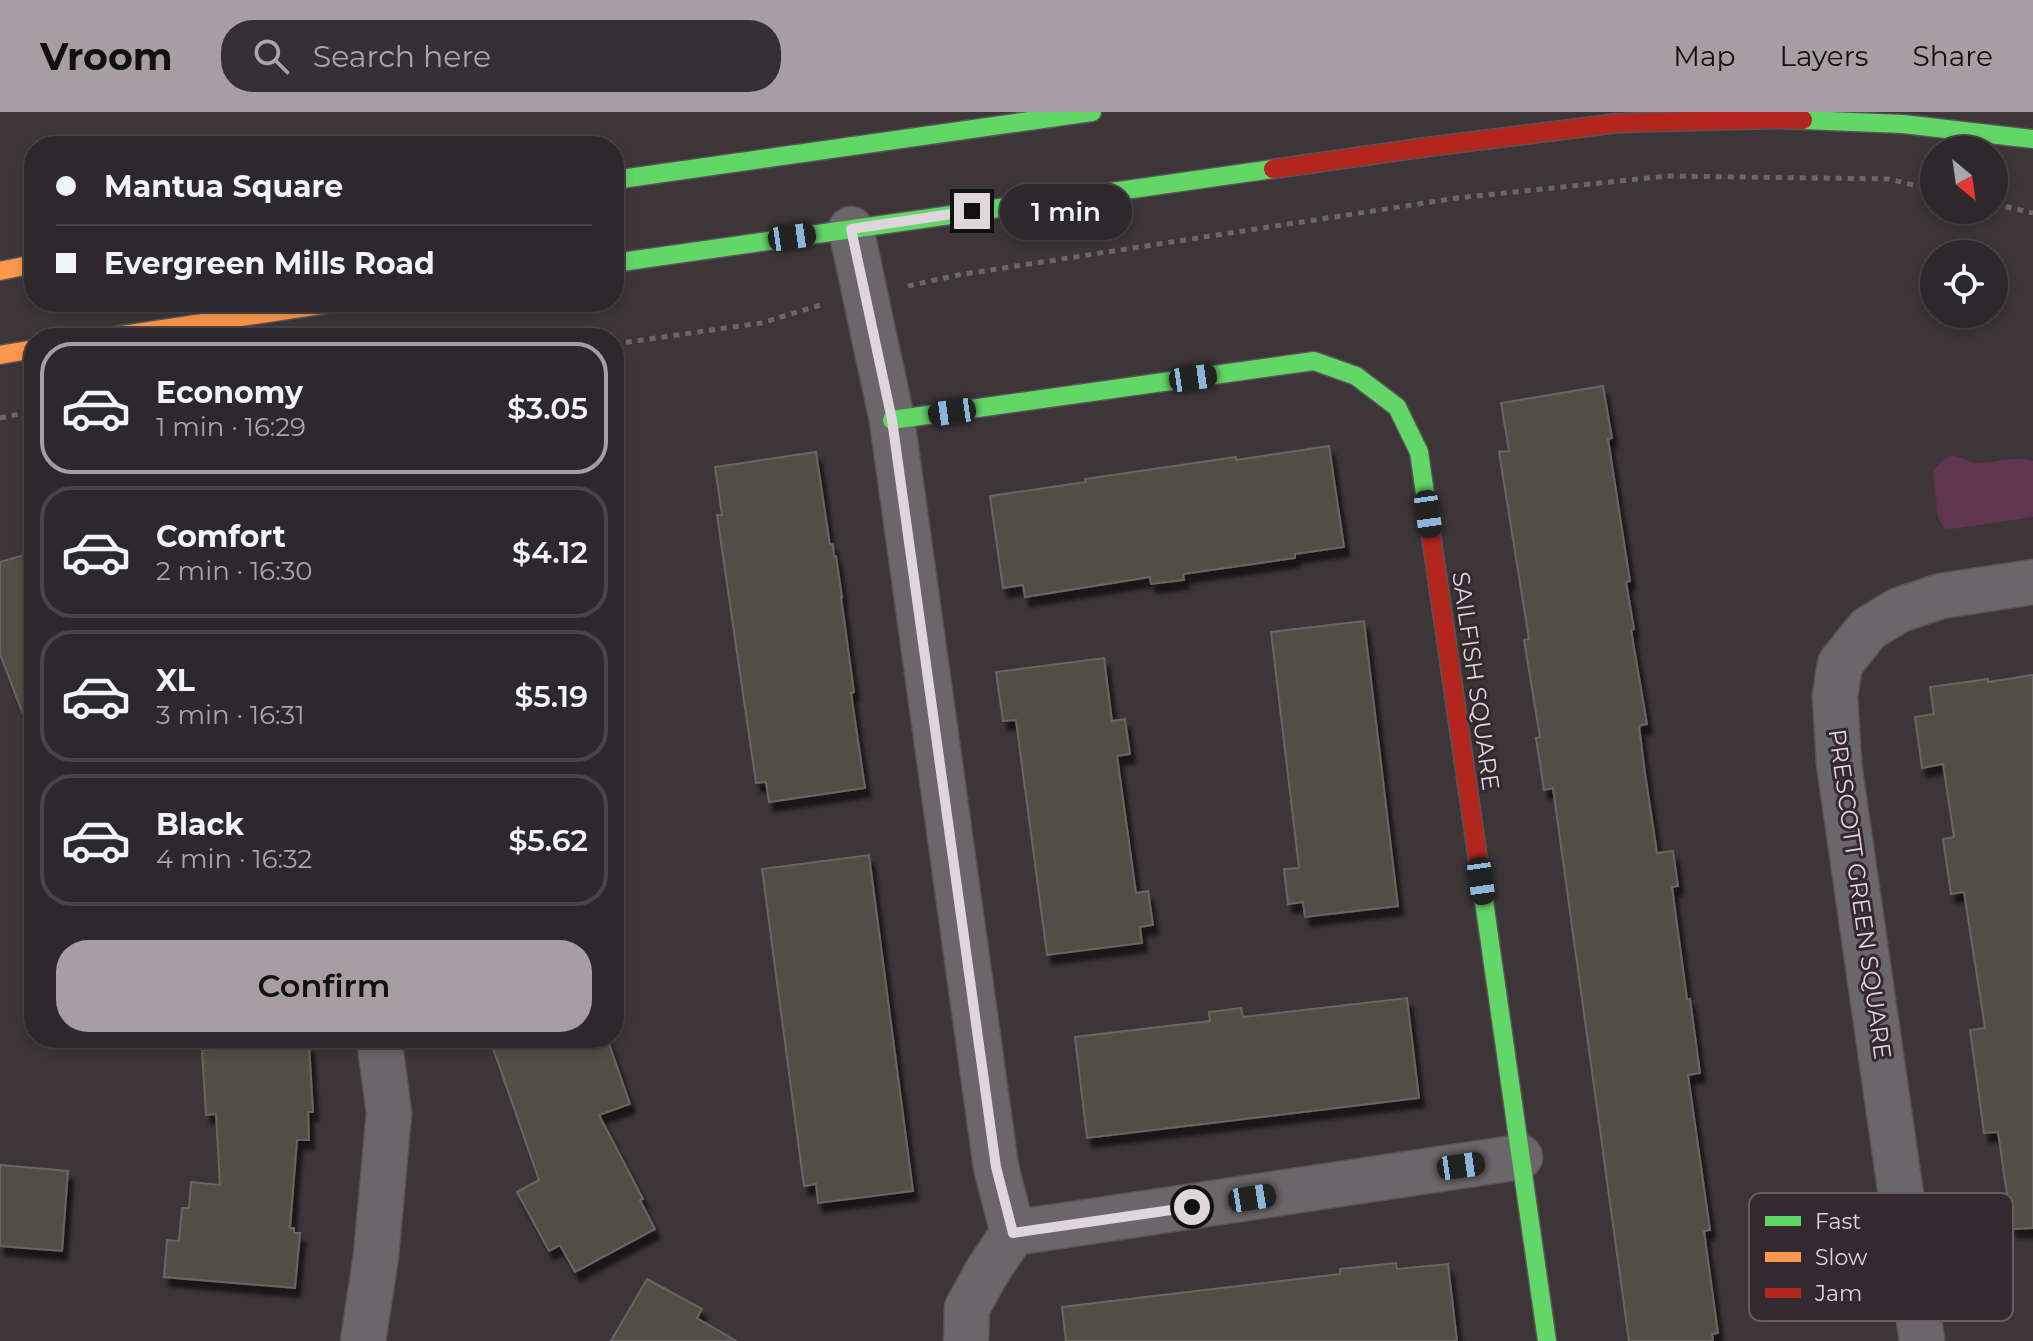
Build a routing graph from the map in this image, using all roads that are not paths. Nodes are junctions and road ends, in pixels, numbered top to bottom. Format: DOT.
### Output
graph roads {
  1 [pos="1092,112"];
  2 [pos="2033,139"];
  3 [pos="624,179"];
  4 [pos="851,229"];
  5 [pos="624,262"];
  6 [pos="24,266"];
  7 [pos="0,271"];
  8 [pos="274,312"];
  9 [pos="169,328"];
  10 [pos="24,351"];
  11 [pos="0,355"];
  12 [pos="892,420"];
  13 [pos="2033,582"];
  14 [pos="380,1048"];
  15 [pos="1520,1157"];
  16 [pos="1901,1193"];
  17 [pos="1013,1233"];
  18 [pos="1919,1321"];
  19 [pos="363,1341"];
  20 [pos="966,1341"];
  21 [pos="1547,1341"];
  22 [pos="1922,1341"];
  1 -- 3 [label="main road"];
  2 -- 4 [label="main road"];
  4 -- 5 [label="main road"];
  4 -- 12 [label="street"];
  6 -- 7 [label="main road"];
  8 -- 9 [label="main road"];
  10 -- 11 [label="main road"];
  12 -- 15 [label="main road, SAILFISH SQUARE"];
  12 -- 17 [label="street"];
  13 -- 16 [label="street, PRESCOTT GREEN SQUARE"];
  14 -- 19 [label="street"];
  15 -- 17 [label="street"];
  15 -- 21 [label="main road, SAILFISH SQUARE"];
  17 -- 20 [label="street"];
  18 -- 22 [label="street, PRESCOTT GREEN SQUARE"];
}
